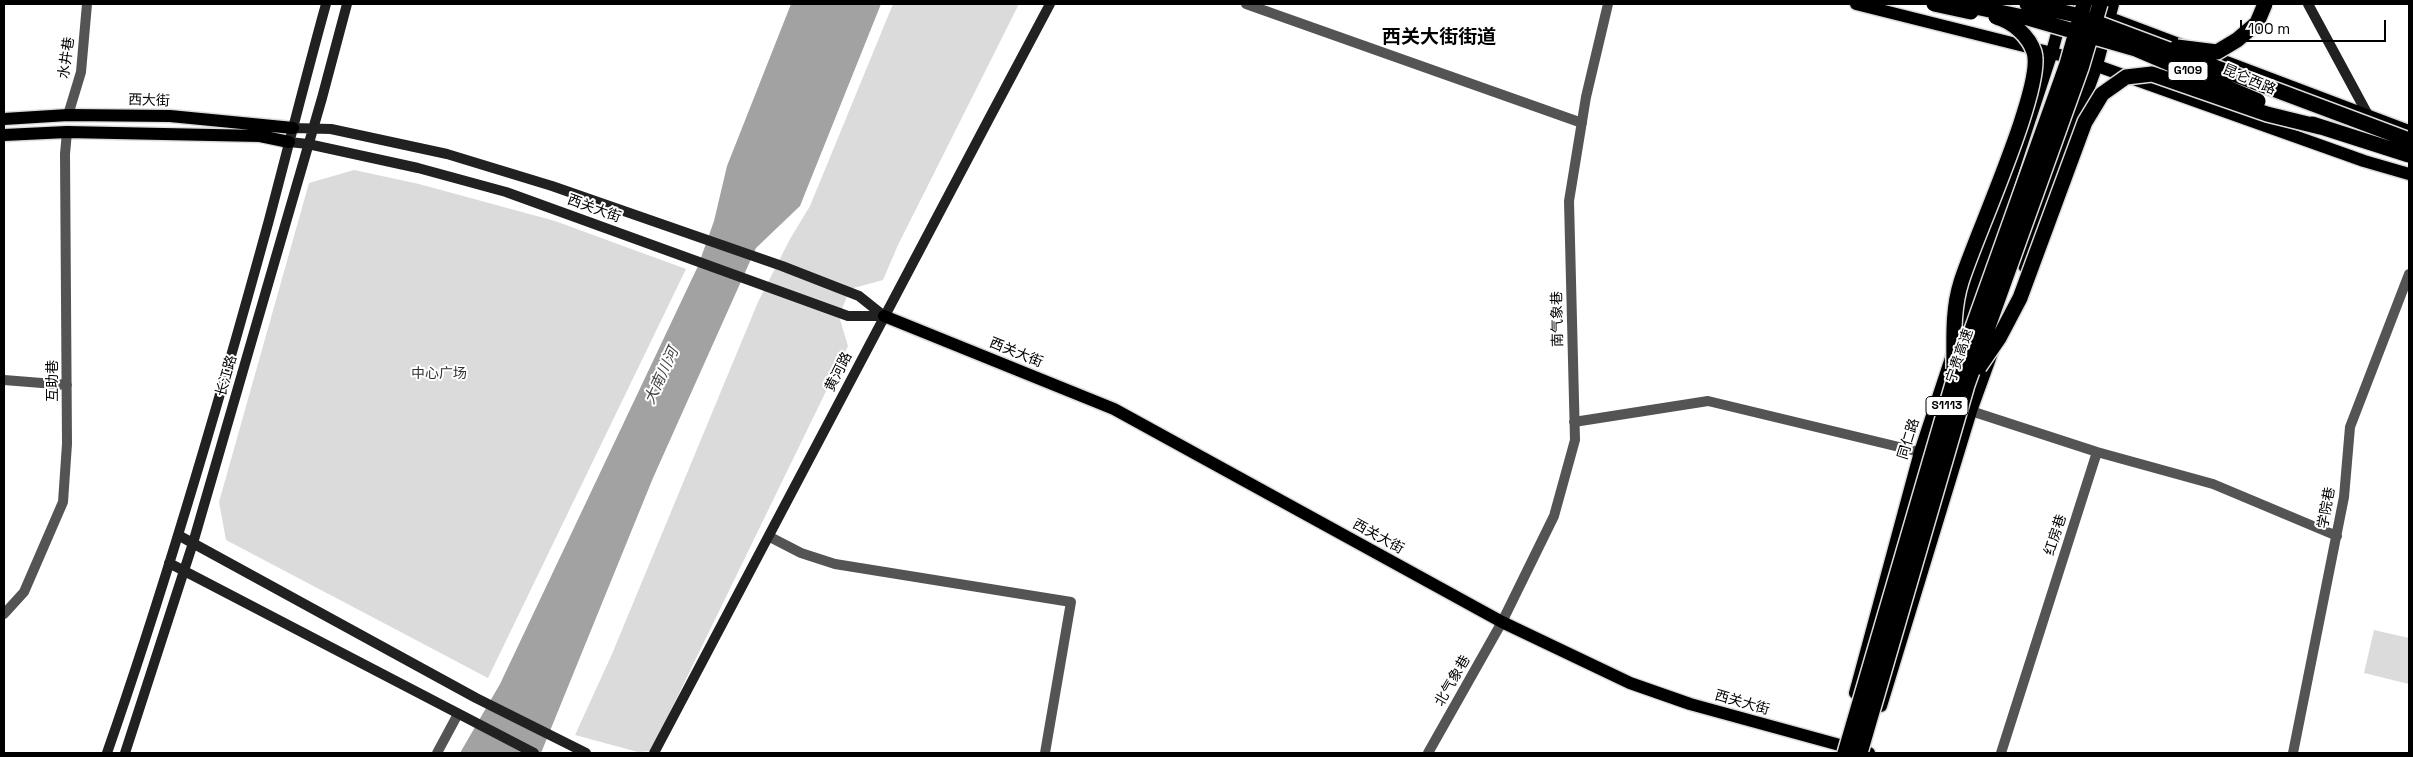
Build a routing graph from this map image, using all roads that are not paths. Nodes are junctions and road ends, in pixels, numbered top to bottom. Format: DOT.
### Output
graph roads {
  1 [pos="87,4"];
  2 [pos="326,4"];
  3 [pos="346,4"];
  4 [pos="1050,4"];
  5 [pos="1246,4"];
  6 [pos="1608,4"];
  7 [pos="1856,4"];
  8 [pos="1934,4"];
  9 [pos="1961,4"];
  10 [pos="2027,4"];
  11 [pos="2066,4"];
  12 [pos="2073,4"];
  13 [pos="2084,4"];
  14 [pos="2100,4"];
  15 [pos="2113,4"];
  16 [pos="2265,4"];
  17 [pos="2308,4"];
  18 [pos="2110,19"];
  19 [pos="2136,40"];
  20 [pos="2052,52"];
  21 [pos="2097,65"];
  22 [pos="68,114"];
  23 [pos="2368,115"];
  24 [pos="4,119"];
  25 [pos="1582,123"];
  26 [pos="2320,127"];
  27 [pos="293,128"];
  28 [pos="312,128"];
  29 [pos="2409,131"];
  30 [pos="67,132"];
  31 [pos="4,135"];
  32 [pos="2409,140"];
  33 [pos="289,142"];
  34 [pos="308,144"];
  35 [pos="2409,155"];
  36 [pos="2409,174"];
  37 [pos="2409,274"];
  38 [pos="884,316"];
  39 [pos="4,380"];
  40 [pos="1961,383"];
  41 [pos="67,385"];
  42 [pos="1972,411"];
  43 [pos="1574,422"];
  44 [pos="1920,452"];
  45 [pos="2097,452"];
  46 [pos="178,535"];
  47 [pos="2337,536"];
  48 [pos="770,537"];
  49 [pos="193,543"];
  50 [pos="169,563"];
  51 [pos="185,570"];
  52 [pos="4,614"];
  53 [pos="1502,622"];
  54 [pos="458,714"];
  55 [pos="1842,751"];
  56 [pos="107,753"];
  57 [pos="125,753"];
  58 [pos="437,753"];
  59 [pos="534,753"];
  60 [pos="586,753"];
  61 [pos="654,753"];
  62 [pos="1045,753"];
  63 [pos="1428,753"];
  64 [pos="1860,753"];
  65 [pos="1868,753"];
  66 [pos="2001,753"];
  67 [pos="2294,753"];
  1 -- 22 [label="street, 水井巷"];
  2 -- 27 [label="main road, 长江路"];
  3 -- 28 [label="main road, 长江路"];
  4 -- 38 [label="main road, 黄河路"];
  5 -- 25 [label="street"];
  6 -- 25 [label="street, 南气象巷"];
  7 -- 20 [label="main road"];
  8 -- 40 [label="highway, bridge"];
  9 -- 26 [label="highway, 昆仑西路 / G109, bridge"];
  10 -- 19 [label="highway, 昆仑西路 / G109, bridge"];
  11 -- 20 [label="main road, 同仁路"];
  12 -- 18 [label="main road"];
  13 -- 40 [label="highway, 宁贵高速 / S1113, bridge"];
  14 -- 40 [label="highway, 宁贵高速 / S1113, bridge"];
  15 -- 18 [label="main road"];
  16 -- 19 [label="highway, bridge"];
  17 -- 23 [label="main road"];
  18 -- 21 [label="main road"];
  18 -- 23 [label="main road"];
  19 -- 32 [label="highway, 昆仑西路 / G109, bridge"];
  20 -- 21 [label="main road"];
  20 -- 44 [label="main road, 同仁路"];
  21 -- 36 [label="main road"];
  21 -- 42 [label="main road"];
  22 -- 24 [label="main road, 西大街"];
  22 -- 27 [label="main road, 西大街"];
  23 -- 29 [label="main road"];
  25 -- 43 [label="street, 南气象巷"];
  26 -- 35 [label="highway, 昆仑西路 / G109, bridge"];
  26 -- 40 [label="highway, bridge"];
  27 -- 28 [label="main road, 西关大街"];
  27 -- 33 [label="main road, 长江路"];
  28 -- 34 [label="main road, 长江路"];
  28 -- 38 [label="main road, 西关大街"];
  30 -- 31 [label="main road"];
  30 -- 33 [label="main road"];
  30 -- 41 [label="street, 互助巷"];
  33 -- 34 [label="main road, 西关大街"];
  33 -- 46 [label="main road, 长江路"];
  34 -- 38 [label="main road, 西关大街"];
  34 -- 49 [label="main road, 长江路"];
  37 -- 47 [label="street, 学院巷"];
  38 -- 48 [label="main road, 黄河路"];
  38 -- 53 [label="main road, 西关大街"];
  39 -- 41 [label="street"];
  40 -- 55 [label="highway, 宁贵高速 / S1113, bridge"];
  40 -- 64 [label="highway, 宁贵高速 / S1113, bridge"];
  41 -- 52 [label="street, 互助巷"];
  42 -- 45 [label="street"];
  42 -- 65 [label="main road"];
  43 -- 44 [label="street"];
  43 -- 53 [label="street, 南气象巷"];
  44 -- 55 [label="main road, 同仁路"];
  45 -- 47 [label="street"];
  45 -- 66 [label="street, 红房巷"];
  46 -- 49 [label="main road"];
  46 -- 50 [label="main road, 长江路"];
  47 -- 67 [label="street, 学院巷"];
  48 -- 61 [label="main road, 黄河路"];
  48 -- 62 [label="street"];
  49 -- 51 [label="main road, 长江路"];
  49 -- 60 [label="main road"];
  50 -- 51 [label="main road"];
  50 -- 56 [label="main road, 长江路"];
  51 -- 54 [label="main road"];
  51 -- 57 [label="main road, 长江路"];
  53 -- 55 [label="main road, 西关大街"];
  53 -- 63 [label="street, 北气象巷"];
  54 -- 58 [label="street"];
  54 -- 59 [label="main road"];
  55 -- 65 [label="main road, 西关大街"];
}
